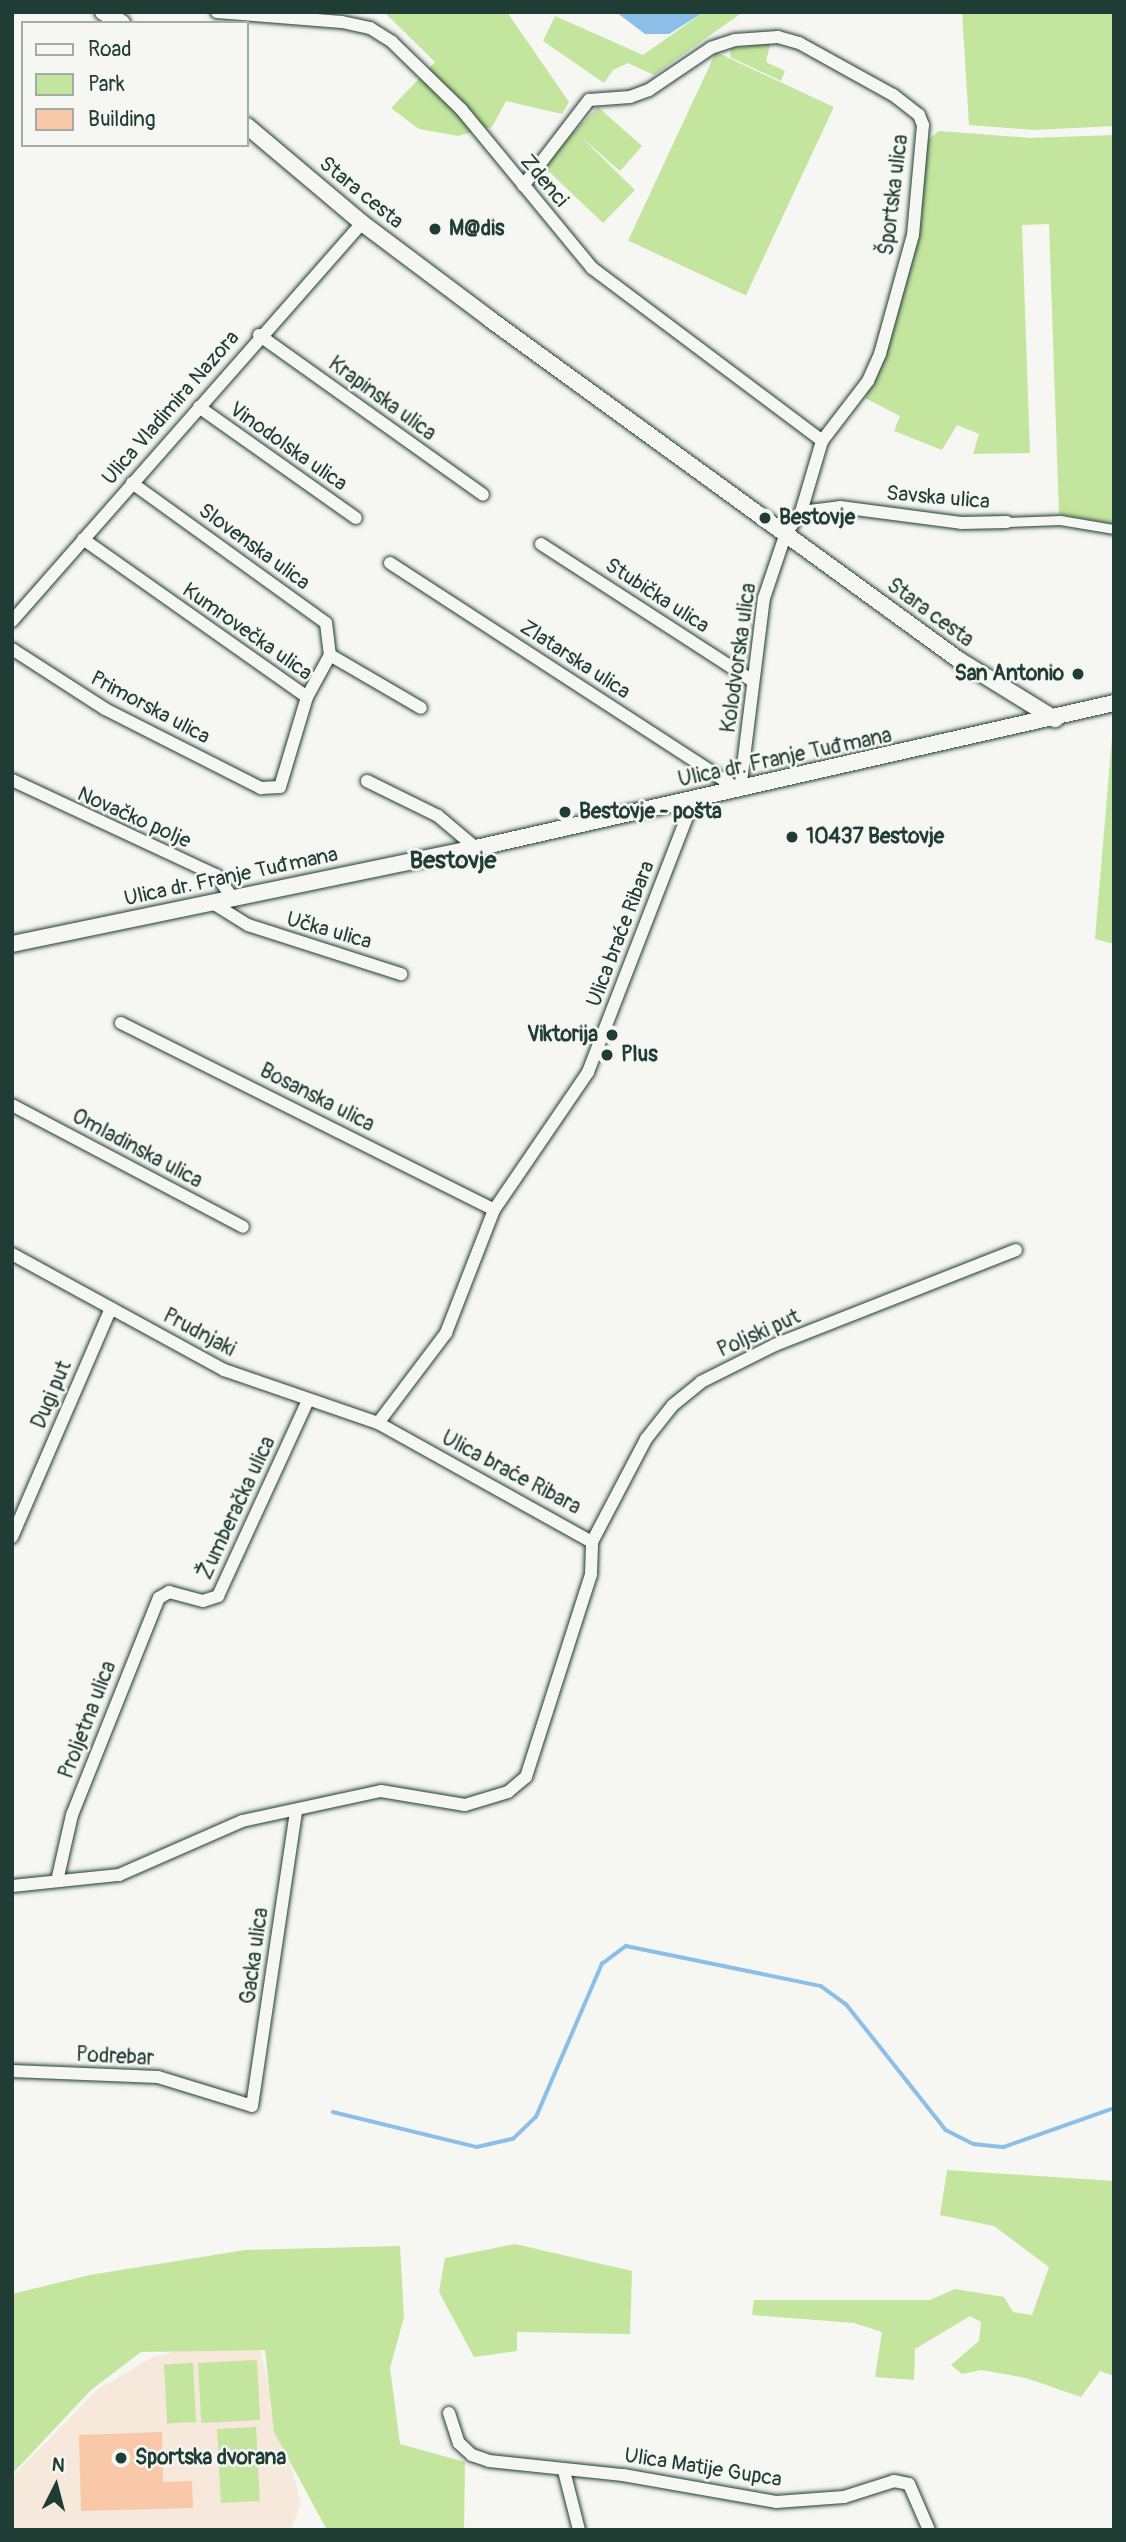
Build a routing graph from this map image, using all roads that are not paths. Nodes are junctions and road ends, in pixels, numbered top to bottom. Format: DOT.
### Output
graph roads {
  1 [pos="217,12"];
  2 [pos="248,127"];
  3 [pos="523,187"];
  4 [pos="362,223"];
  5 [pos="259,335"];
  6 [pos="199,407"];
  7 [pos="822,441"];
  8 [pos="132,483"];
  9 [pos="483,495"];
  10 [pos="801,512"];
  11 [pos="356,518"];
  12 [pos="1007,522"];
  13 [pos="1114,528"];
  14 [pos="786,533"];
  15 [pos="83,539"];
  16 [pos="541,544"];
  17 [pos="390,564"];
  18 [pos="12,621"];
  19 [pos="12,649"];
  20 [pos="330,655"];
  21 [pos="753,681"];
  22 [pos="307,697"];
  23 [pos="1114,703"];
  24 [pos="421,708"];
  25 [pos="1055,719"];
  26 [pos="12,780"];
  27 [pos="367,780"];
  28 [pos="740,790"];
  29 [pos="274,791"];
  30 [pos="694,799"];
  31 [pos="475,848"];
  32 [pos="233,898"];
  33 [pos="211,902"];
  34 [pos="12,944"];
  35 [pos="401,974"];
  36 [pos="121,1023"];
  37 [pos="12,1105"];
  38 [pos="494,1210"];
  39 [pos="243,1227"];
  40 [pos="1016,1250"];
  41 [pos="12,1254"];
  42 [pos="111,1308"];
  43 [pos="308,1400"];
  44 [pos="378,1423"];
  45 [pos="12,1537"];
  46 [pos="592,1542"];
  47 [pos="181,1592"];
  48 [pos="296,1811"];
  49 [pos="57,1881"];
  50 [pos="12,1886"];
  51 [pos="12,2071"];
  52 [pos="252,2106"];
  53 [pos="449,2413"];
  54 [pos="564,2471"];
  55 [pos="579,2530"];
  56 [pos="929,2530"];
  1 -- 3 [label="street, Zdenci"];
  2 -- 4 [label="main road, Stara cesta"];
  3 -- 7 [label="street, Zdenci"];
  3 -- 7 [label="street, Športska ulica"];
  4 -- 5 [label="street, Ulica Vladimira Nazora"];
  4 -- 14 [label="main road, Stara cesta"];
  5 -- 6 [label="street, Ulica Vladimira Nazora"];
  5 -- 9 [label="street, Krapinska ulica"];
  6 -- 8 [label="street, Ulica Vladimira Nazora"];
  6 -- 11 [label="street, Vinodolska ulica"];
  7 -- 10 [label="street, Kolodvorska ulica"];
  8 -- 15 [label="street, Ulica Vladimira Nazora"];
  8 -- 20 [label="street, Slovenska ulica"];
  10 -- 12 [label="street, Savska ulica"];
  10 -- 14 [label="street, Kolodvorska ulica"];
  12 -- 13 [label="street, Savska ulica"];
  14 -- 21 [label="street, Kolodvorska ulica"];
  14 -- 25 [label="main road, Stara cesta"];
  15 -- 18 [label="street, Ulica Vladimira Nazora"];
  15 -- 22 [label="street, Kumrovečka ulica"];
  16 -- 21 [label="street, Stubička ulica"];
  17 -- 28 [label="street, Zlatarska ulica"];
  19 -- 29 [label="street, Primorska ulica"];
  20 -- 22 [label="street"];
  20 -- 24 [label="street"];
  21 -- 28 [label="street, Kolodvorska ulica"];
  22 -- 29 [label="street, Kumrovečka ulica"];
  23 -- 25 [label="main road, Ulica dr. Franje Tuđmana"];
  25 -- 28 [label="main road, Ulica dr. Franje Tuđmana"];
  26 -- 32 [label="street, Novačko polje"];
  27 -- 31 [label="street"];
  28 -- 30 [label="main road, Ulica dr. Franje Tuđmana"];
  30 -- 31 [label="main road, Ulica dr. Franje Tuđmana"];
  30 -- 38 [label="street, Ulica braće Ribara"];
  31 -- 32 [label="main road, Ulica dr. Franje Tuđmana"];
  32 -- 33 [label="main road, Ulica dr. Franje Tuđmana"];
  33 -- 34 [label="main road, Ulica dr. Franje Tuđmana"];
  33 -- 35 [label="street, Učka ulica"];
  36 -- 38 [label="street, Bosanska ulica"];
  37 -- 39 [label="street, Omladinska ulica"];
  38 -- 44 [label="street, Ulica braće Ribara"];
  40 -- 46 [label="street, Poljski put"];
  41 -- 42 [label="street, Prudnjaki"];
  42 -- 43 [label="street, Prudnjaki"];
  42 -- 45 [label="street, Dugi put"];
  43 -- 44 [label="street, Prudnjaki"];
  43 -- 47 [label="street, Žumberačka ulica"];
  44 -- 46 [label="street, Ulica braće Ribara"];
  46 -- 48 [label="street, Ulica braće Ribara"];
  47 -- 49 [label="street, Proljetna ulica"];
  48 -- 49 [label="street, Ulica braće Ribara"];
  48 -- 52 [label="street, Gacka ulica"];
  49 -- 50 [label="street, Ulica braće Ribara"];
  51 -- 52 [label="street, Podrebar"];
  53 -- 54 [label="street"];
  54 -- 55 [label="street"];
  54 -- 56 [label="street, Ulica Matije Gupca"];
}
